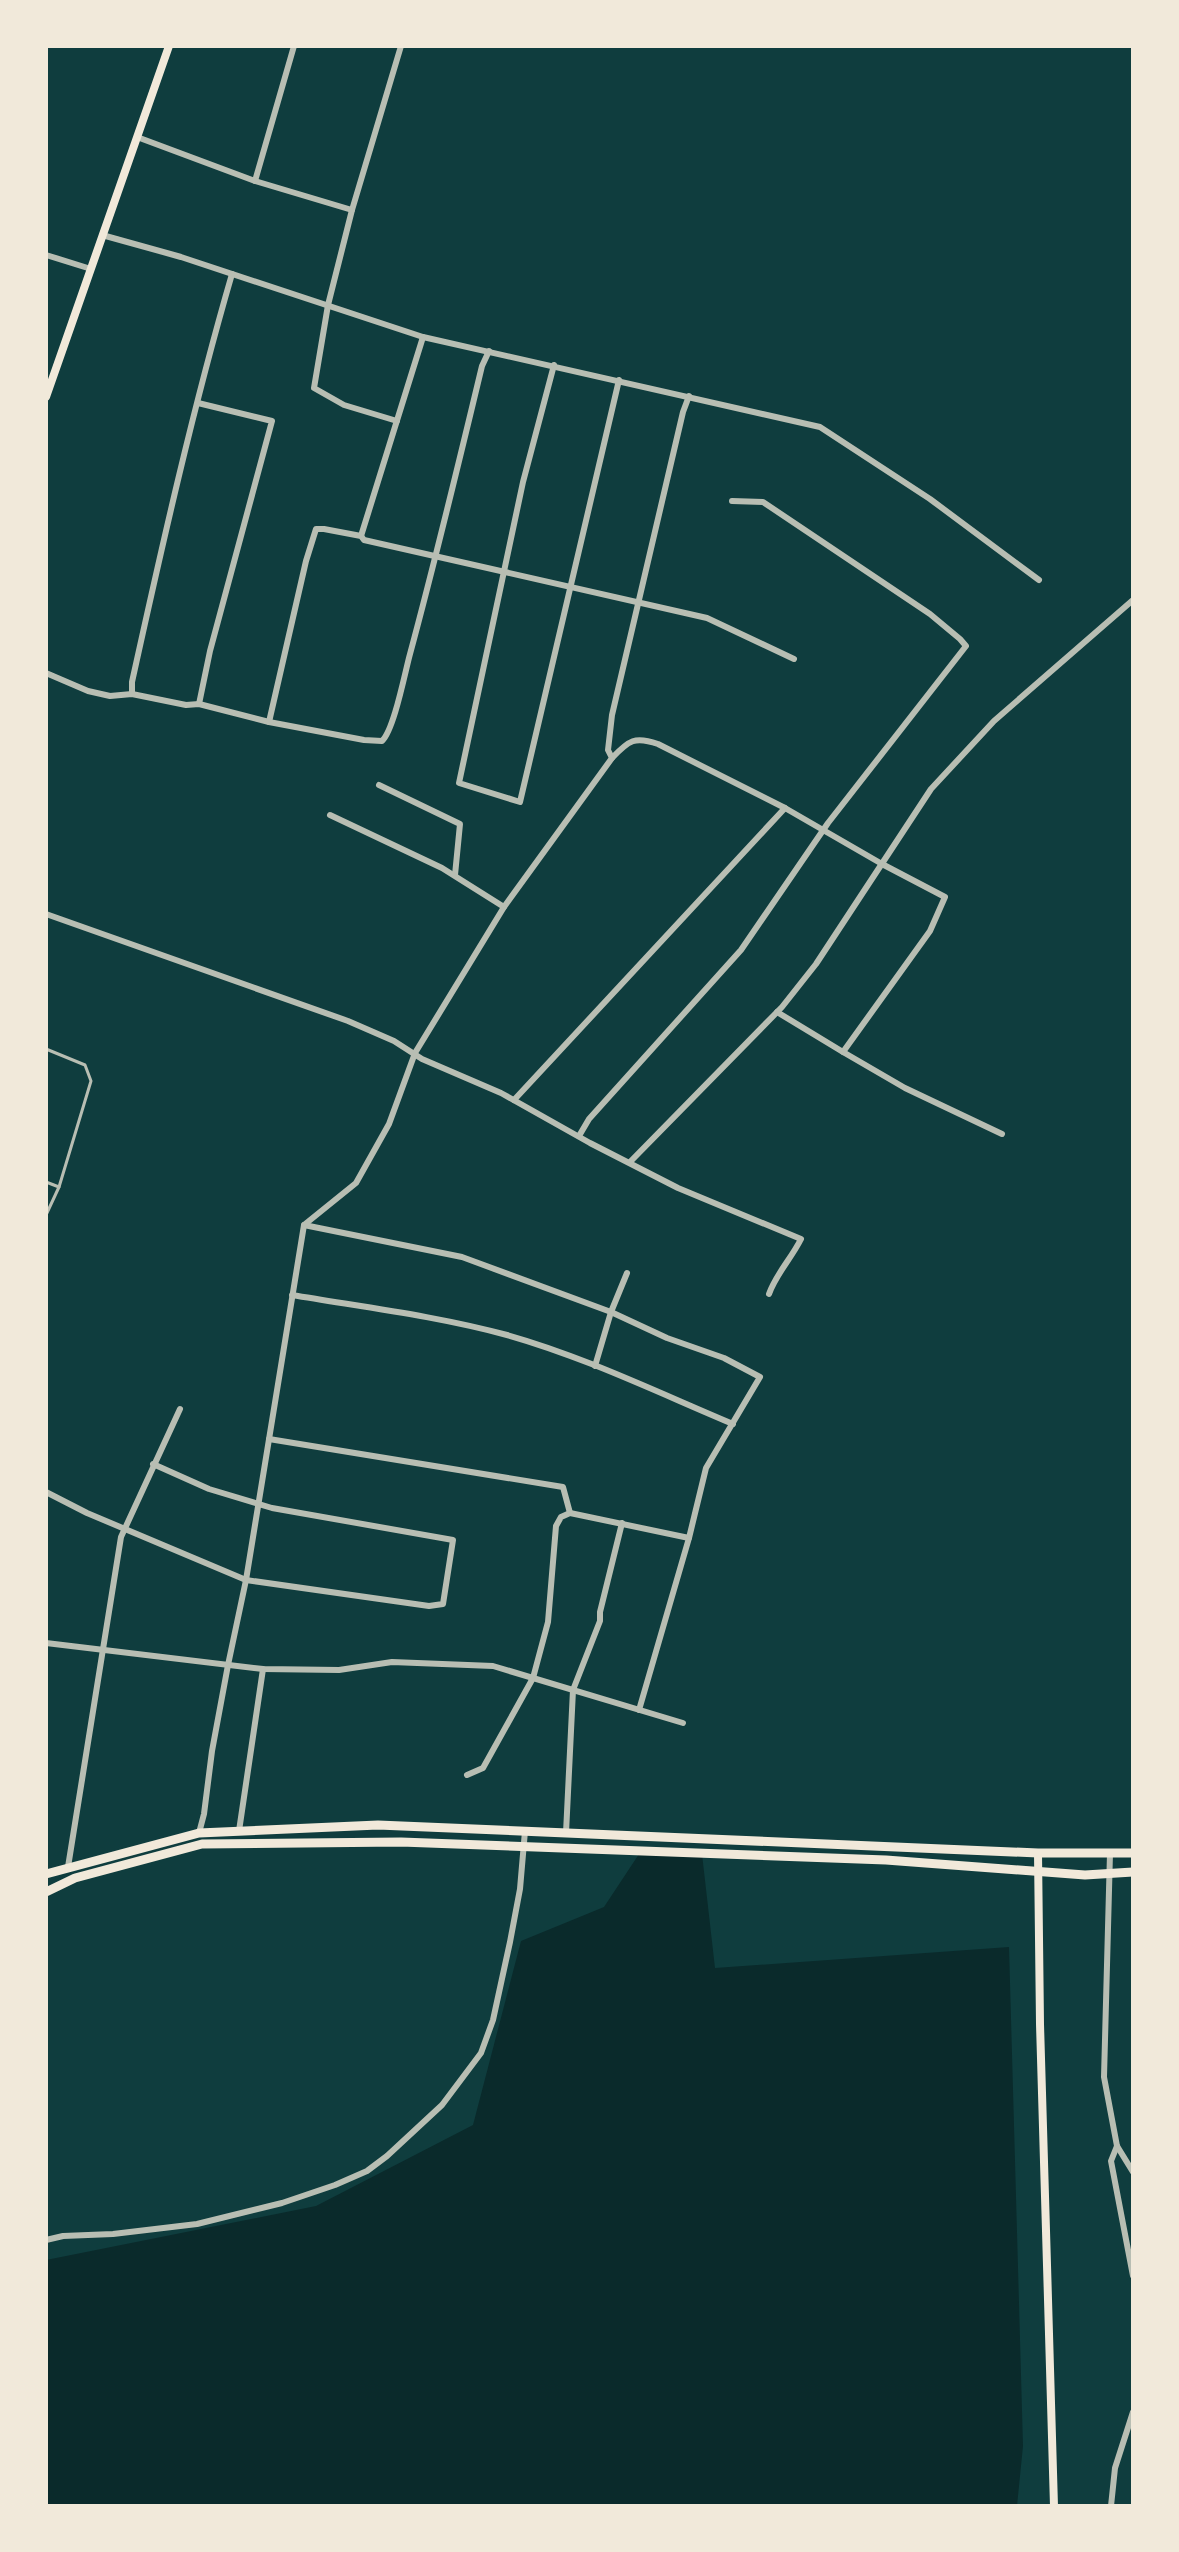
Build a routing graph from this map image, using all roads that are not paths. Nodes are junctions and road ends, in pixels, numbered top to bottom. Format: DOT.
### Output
graph roads {
  1 [pos="169,46"];
  2 [pos="294,46"];
  3 [pos="401,46"];
  4 [pos="137,137"];
  5 [pos="255,181"];
  6 [pos="352,210"];
  7 [pos="102,235"];
  8 [pos="46,255"];
  9 [pos="91,269"];
  10 [pos="232,274"];
  11 [pos="328,305"];
  12 [pos="423,337"];
  13 [pos="489,351"];
  14 [pos="554,365"];
  15 [pos="619,380"];
  16 [pos="689,396"];
  17 [pos="46,397"];
  18 [pos="198,403"];
  19 [pos="397,421"];
  20 [pos="732,501"];
  21 [pos="361,536"];
  22 [pos="436,557"];
  23 [pos="504,573"];
  24 [pos="1039,580"];
  25 [pos="572,587"];
  26 [pos="1133,600"];
  27 [pos="638,601"];
  28 [pos="794,659"];
  29 [pos="46,673"];
  30 [pos="132,694"];
  31 [pos="199,704"];
  32 [pos="269,722"];
  33 [pos="612,758"];
  34 [pos="379,785"];
  35 [pos="785,808"];
  36 [pos="330,815"];
  37 [pos="823,831"];
  38 [pos="882,864"];
  39 [pos="455,875"];
  40 [pos="504,907"];
  41 [pos="46,914"];
  42 [pos="777,1012"];
  43 [pos="46,1049"];
  44 [pos="843,1052"];
  45 [pos="415,1053"];
  46 [pos="514,1100"];
  47 [pos="1002,1134"];
  48 [pos="579,1136"];
  49 [pos="630,1162"];
  50 [pos="46,1182"];
  51 [pos="59,1187"];
  52 [pos="46,1215"];
  53 [pos="304,1225"];
  54 [pos="627,1273"];
  55 [pos="769,1294"];
  56 [pos="292,1295"];
  57 [pos="611,1312"];
  58 [pos="595,1366"];
  59 [pos="180,1409"];
  60 [pos="733,1424"];
  61 [pos="269,1439"];
  62 [pos="153,1464"];
  63 [pos="46,1492"];
  64 [pos="259,1504"];
  65 [pos="570,1513"];
  66 [pos="622,1523"];
  67 [pos="124,1528"];
  68 [pos="689,1538"];
  69 [pos="246,1580"];
  70 [pos="46,1643"];
  71 [pos="103,1650"];
  72 [pos="228,1665"];
  73 [pos="263,1669"];
  74 [pos="533,1678"];
  75 [pos="573,1690"];
  76 [pos="639,1710"];
  77 [pos="683,1723"];
  78 [pos="467,1775"];
  79 [pos="239,1831"];
  80 [pos="525,1831"];
  81 [pos="199,1833"];
  82 [pos="566,1833"];
  83 [pos="524,1847"];
  84 [pos="1038,1853"];
  85 [pos="1110,1853"];
  86 [pos="1133,1853"];
  87 [pos="68,1867"];
  88 [pos="49,1870"];
  89 [pos="1038,1871"];
  90 [pos="1133,1872"];
  91 [pos="1109,1873"];
  92 [pos="46,1892"];
  93 [pos="1117,2146"];
  94 [pos="1133,2172"];
  95 [pos="46,2240"];
  96 [pos="1133,2276"];
  97 [pos="1133,2412"];
  98 [pos="1054,2506"];
  99 [pos="1111,2506"];
  1 -- 4 [label="main road"];
  2 -- 5 [label="street"];
  3 -- 6 [label="street"];
  4 -- 5 [label="street"];
  4 -- 7 [label="main road"];
  5 -- 6 [label="street"];
  6 -- 11 [label="street"];
  7 -- 9 [label="main road"];
  7 -- 10 [label="street"];
  8 -- 9 [label="street"];
  9 -- 17 [label="main road"];
  10 -- 11 [label="street"];
  10 -- 18 [label="street"];
  11 -- 12 [label="street"];
  11 -- 19 [label="street"];
  12 -- 13 [label="street"];
  12 -- 19 [label="street"];
  13 -- 14 [label="street"];
  13 -- 22 [label="street"];
  14 -- 15 [label="street"];
  14 -- 23 [label="street"];
  15 -- 16 [label="street"];
  15 -- 25 [label="street"];
  16 -- 24 [label="street"];
  16 -- 27 [label="street"];
  18 -- 30 [label="street"];
  18 -- 31 [label="street"];
  19 -- 21 [label="street"];
  20 -- 37 [label="street"];
  21 -- 22 [label="street"];
  21 -- 32 [label="street"];
  22 -- 23 [label="street"];
  22 -- 32 [label="street"];
  23 -- 25 [label="street"];
  23 -- 25 [label="street"];
  25 -- 27 [label="street"];
  26 -- 38 [label="street"];
  27 -- 28 [label="street"];
  27 -- 33 [label="street"];
  29 -- 30 [label="street"];
  30 -- 31 [label="street"];
  31 -- 32 [label="street"];
  33 -- 35 [label="street"];
  33 -- 40 [label="street"];
  34 -- 39 [label="street"];
  35 -- 37 [label="street"];
  35 -- 46 [label="street"];
  36 -- 39 [label="street"];
  37 -- 38 [label="street"];
  37 -- 48 [label="street"];
  38 -- 42 [label="street"];
  38 -- 44 [label="street"];
  39 -- 40 [label="street"];
  40 -- 45 [label="street"];
  41 -- 45 [label="street"];
  42 -- 44 [label="street"];
  42 -- 49 [label="street"];
  43 -- 51 [label="lane"];
  44 -- 47 [label="street"];
  45 -- 46 [label="street"];
  45 -- 53 [label="street"];
  46 -- 48 [label="street"];
  48 -- 49 [label="street"];
  49 -- 55 [label="street"];
  50 -- 51 [label="lane"];
  51 -- 52 [label="lane"];
  53 -- 56 [label="street"];
  53 -- 57 [label="street"];
  54 -- 57 [label="street"];
  56 -- 58 [label="street"];
  56 -- 61 [label="street"];
  57 -- 58 [label="street"];
  57 -- 60 [label="street"];
  58 -- 60 [label="street"];
  59 -- 62 [label="street"];
  60 -- 68 [label="street"];
  61 -- 64 [label="street"];
  61 -- 65 [label="street"];
  62 -- 64 [label="street"];
  62 -- 67 [label="street"];
  63 -- 67 [label="street"];
  64 -- 69 [label="street"];
  64 -- 69 [label="street"];
  65 -- 66 [label="street"];
  65 -- 74 [label="street"];
  66 -- 68 [label="street"];
  66 -- 75 [label="street"];
  67 -- 69 [label="street"];
  67 -- 71 [label="street"];
  68 -- 76 [label="street"];
  69 -- 72 [label="street"];
  70 -- 71 [label="street"];
  71 -- 72 [label="street"];
  71 -- 87 [label="street"];
  72 -- 73 [label="street"];
  72 -- 81 [label="street"];
  73 -- 74 [label="street"];
  73 -- 79 [label="street"];
  74 -- 75 [label="street"];
  74 -- 78 [label="street"];
  75 -- 76 [label="street"];
  75 -- 82 [label="street"];
  76 -- 77 [label="street"];
  79 -- 80 [label="main road"];
  79 -- 81 [label="main road"];
  80 -- 82 [label="main road"];
  80 -- 83 [label="street"];
  81 -- 87 [label="main road"];
  82 -- 84 [label="main road"];
  83 -- 89 [label="main road"];
  83 -- 92 [label="main road"];
  83 -- 95 [label="street"];
  84 -- 85 [label="main road"];
  84 -- 89 [label="main road"];
  85 -- 86 [label="main road"];
  85 -- 91 [label="street"];
  87 -- 88 [label="main road"];
  89 -- 91 [label="main road"];
  89 -- 98 [label="main road"];
  90 -- 91 [label="main road"];
  91 -- 93 [label="street"];
  93 -- 94 [label="street"];
  93 -- 96 [label="street"];
  97 -- 99 [label="street"];
}
